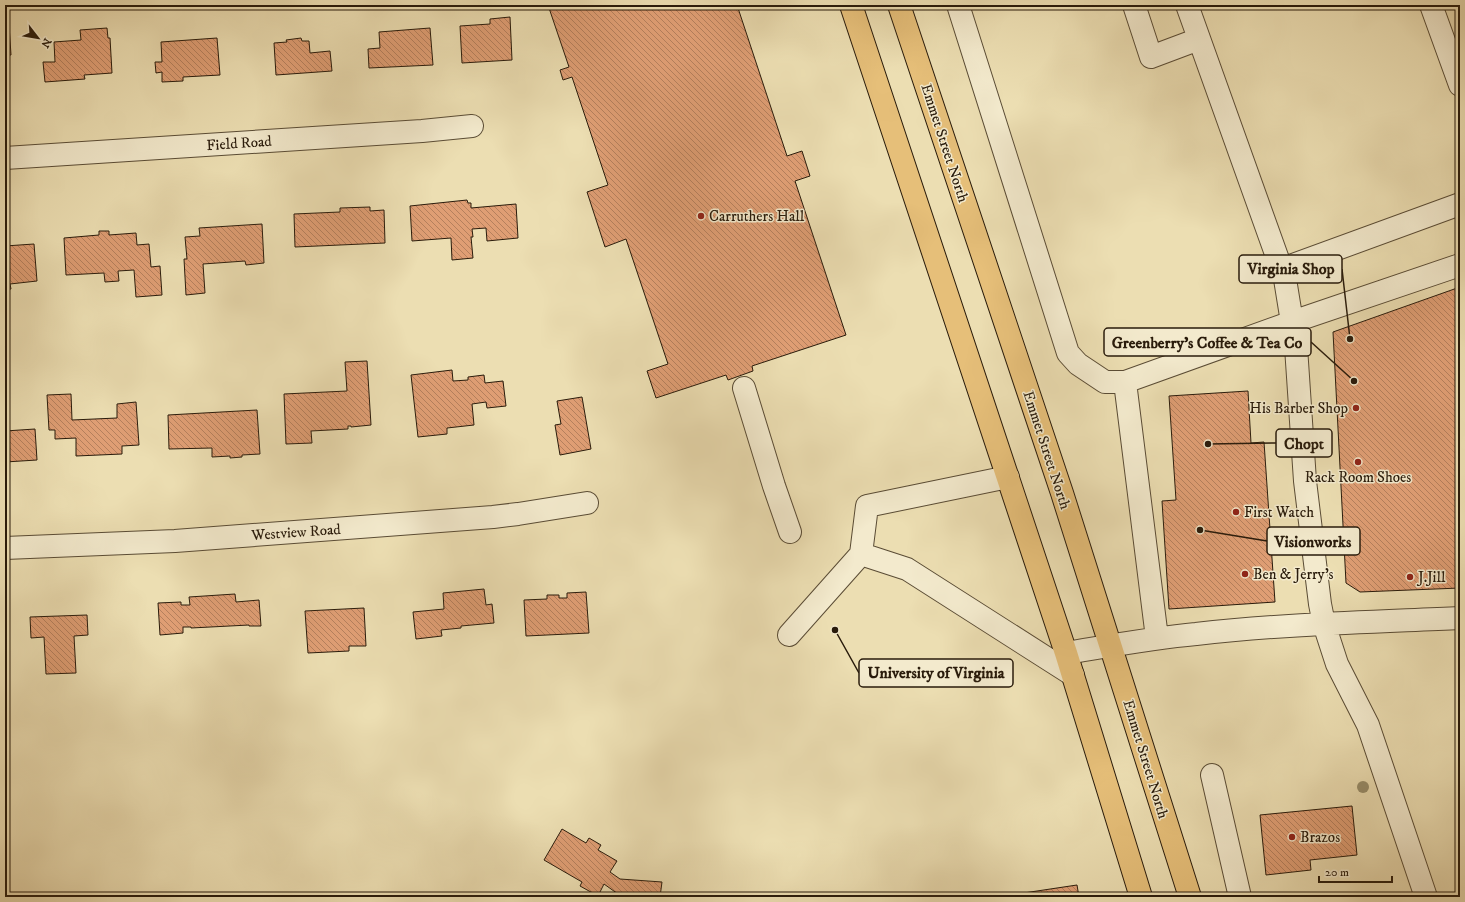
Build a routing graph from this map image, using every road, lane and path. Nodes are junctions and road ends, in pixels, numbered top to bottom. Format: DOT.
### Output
graph roads {
  1 [pos="851,5"];
  2 [pos="899,5"];
  3 [pos="958,5"];
  4 [pos="1134,5"];
  5 [pos="1187,5"];
  6 [pos="1431,5"];
  7 [pos="1199,39"];
  8 [pos="1460,85"];
  9 [pos="472,126"];
  10 [pos="5,158"];
  11 [pos="1460,204"];
  12 [pos="1460,265"];
  13 [pos="1282,269"];
  14 [pos="1292,322"];
  15 [pos="1125,382"];
  16 [pos="744,388"];
  17 [pos="1008,477"];
  18 [pos="586,503"];
  19 [pos="790,532"];
  20 [pos="5,548"];
  21 [pos="861,554"];
  22 [pos="1460,618"];
  23 [pos="1324,624"];
  24 [pos="789,635"];
  25 [pos="1157,638"];
  26 [pos="1111,646"];
  27 [pos="1066,653"];
  28 [pos="1073,675"];
  29 [pos="1212,775"];
  30 [pos="1141,897"];
  31 [pos="1190,897"];
  32 [pos="1240,897"];
  33 [pos="1426,897"];
  1 -- 17 [label="main road"];
  2 -- 26 [label="main road, Emmet Street North"];
  3 -- 15 [label="street"];
  4 -- 7 [label="street"];
  5 -- 7 [label="street"];
  6 -- 8 [label="street"];
  7 -- 13 [label="street"];
  9 -- 10 [label="street, Field Road"];
  11 -- 13 [label="street"];
  12 -- 14 [label="street"];
  13 -- 14 [label="street"];
  14 -- 15 [label="street"];
  14 -- 23 [label="street"];
  15 -- 25 [label="street"];
  16 -- 19 [label="street"];
  17 -- 21 [label="street"];
  17 -- 27 [label="main road"];
  18 -- 20 [label="street, Westview Road"];
  21 -- 24 [label="street"];
  21 -- 28 [label="street"];
  22 -- 23 [label="street"];
  23 -- 25 [label="street"];
  23 -- 33 [label="street"];
  25 -- 26 [label="street"];
  26 -- 27 [label="street"];
  26 -- 31 [label="main road, Emmet Street North"];
  27 -- 28 [label="main road"];
  28 -- 30 [label="main road"];
  29 -- 32 [label="street"];
}
